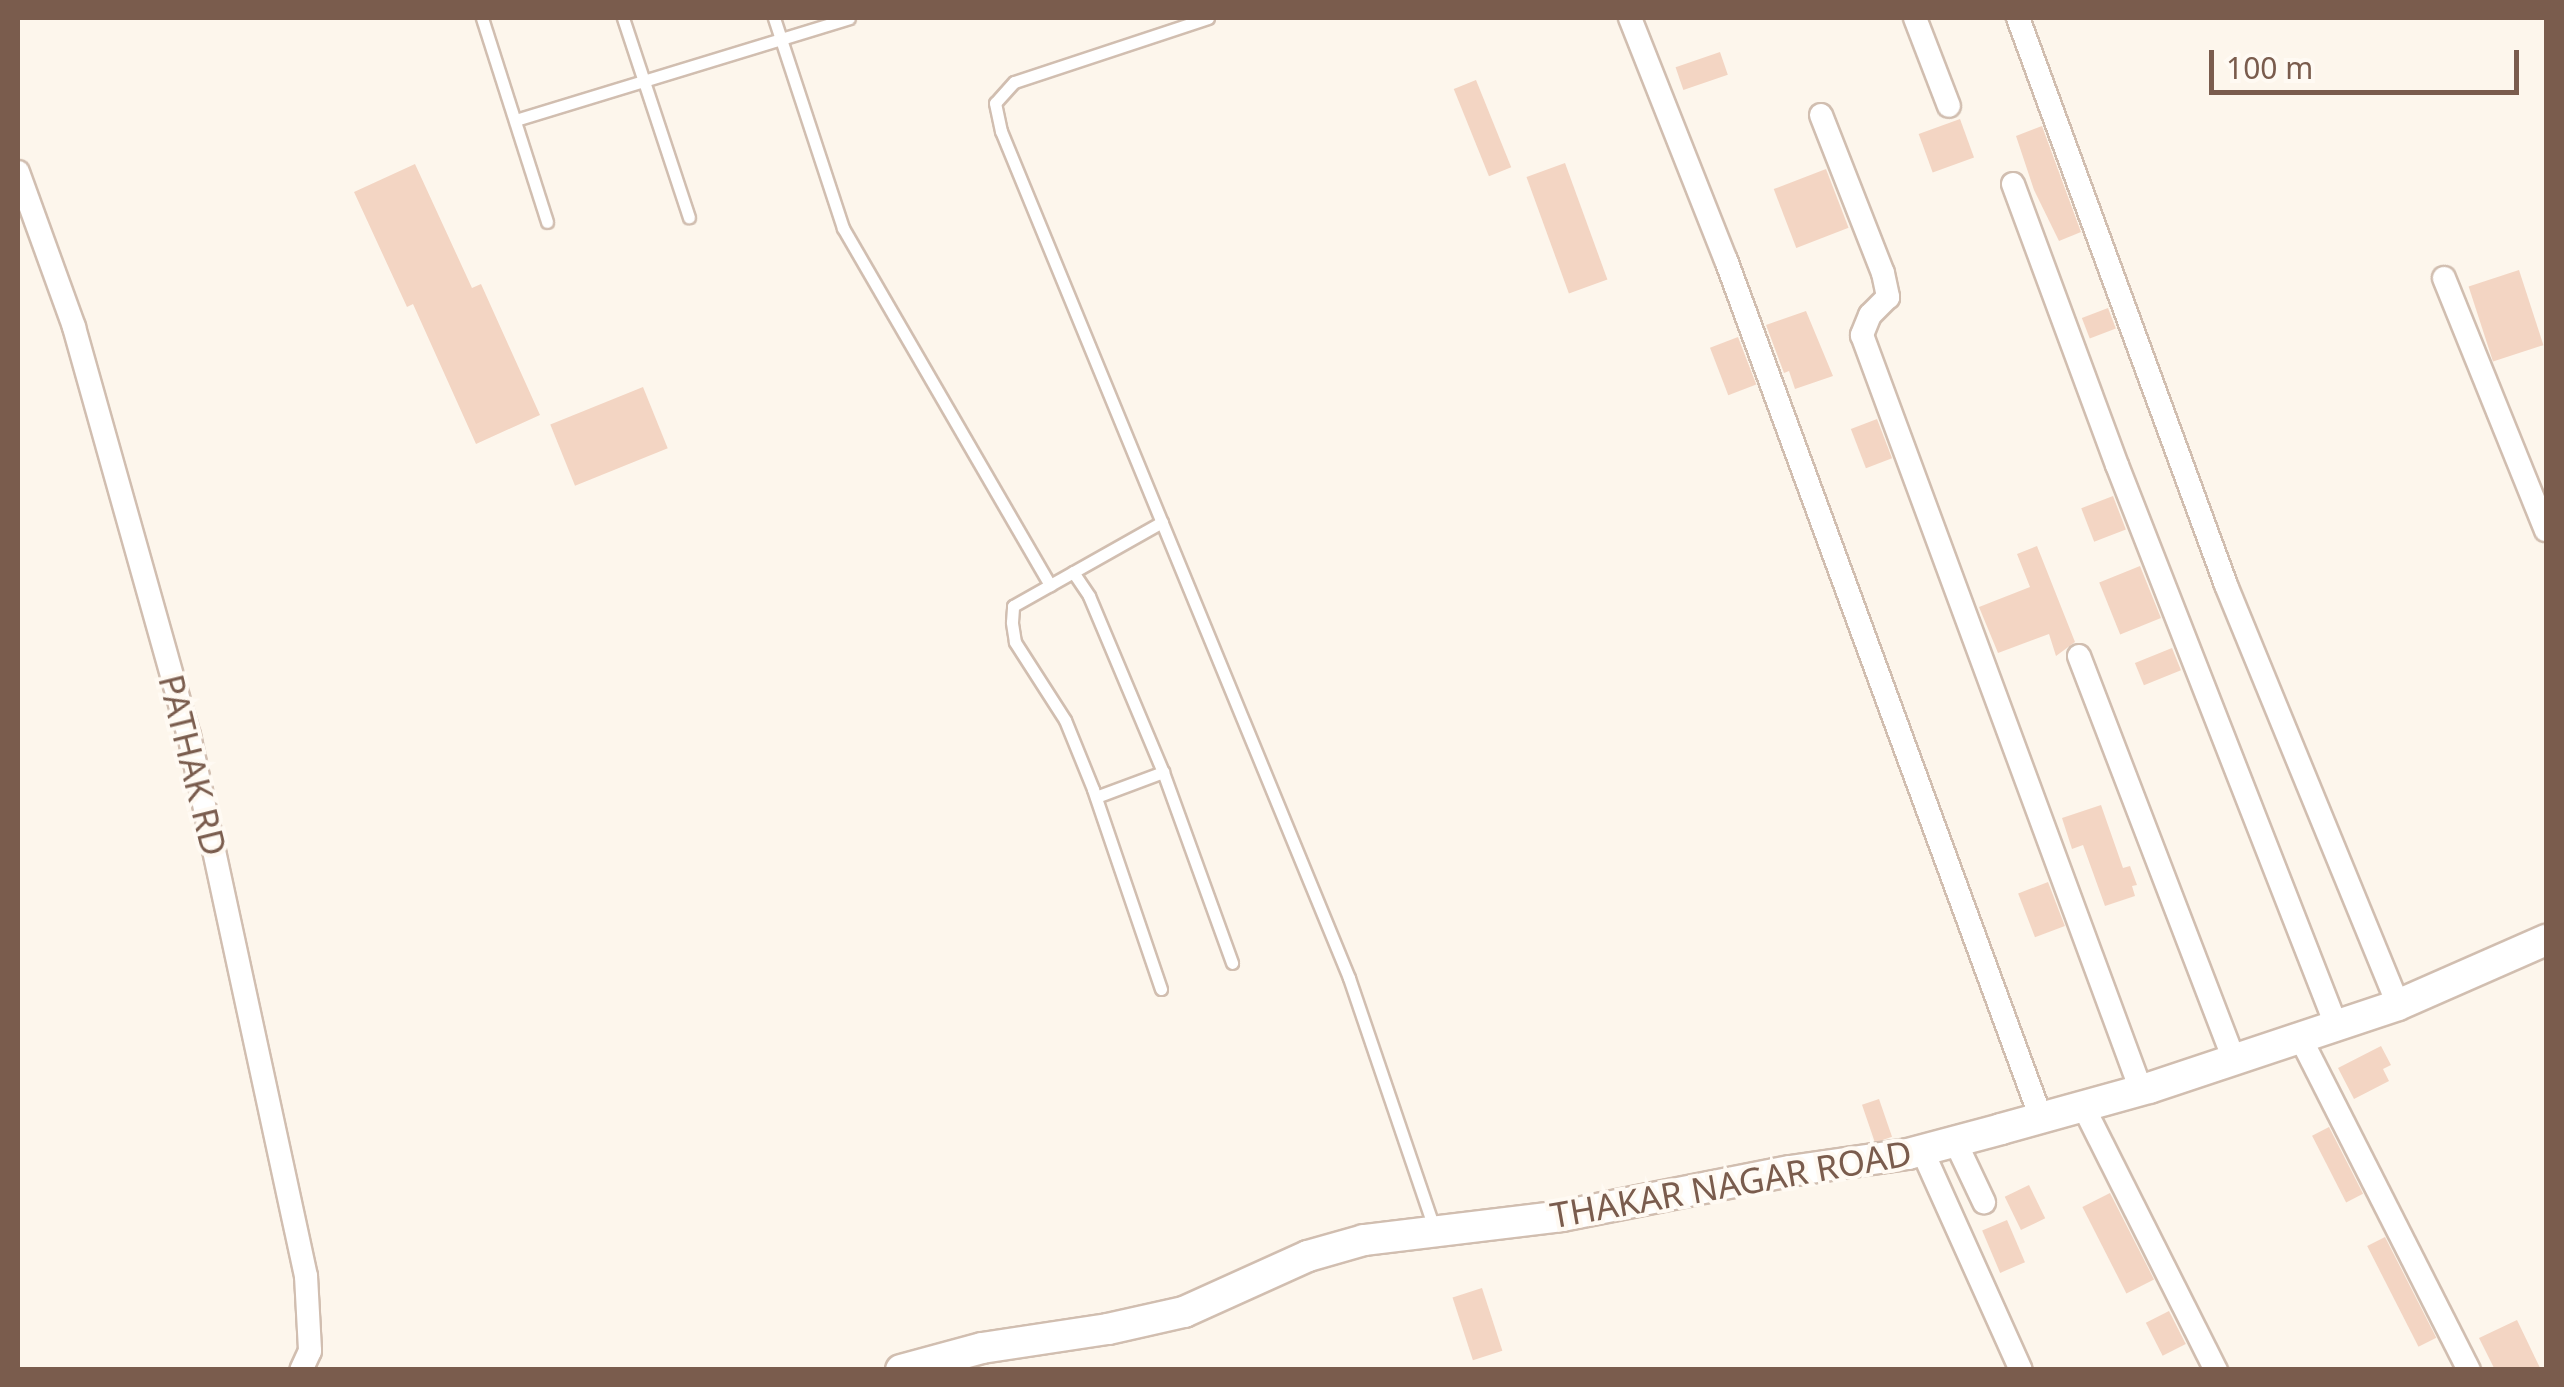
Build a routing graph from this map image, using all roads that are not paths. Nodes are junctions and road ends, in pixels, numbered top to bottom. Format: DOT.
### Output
graph roads {
  1 [pos="482,18"];
  2 [pos="623,18"];
  3 [pos="774,18"];
  4 [pos="850,18"];
  5 [pos="1208,18"];
  6 [pos="1630,18"];
  7 [pos="1915,18"];
  8 [pos="2018,18"];
  9 [pos="782,41"];
  10 [pos="644,82"];
  11 [pos="1949,106"];
  12 [pos="1822,115"];
  13 [pos="516,120"];
  14 [pos="18,172"];
  15 [pos="2013,184"];
  16 [pos="689,217"];
  17 [pos="547,222"];
  18 [pos="2444,278"];
  19 [pos="1162,522"];
  20 [pos="2546,530"];
  21 [pos="1073,572"];
  22 [pos="1050,585"];
  23 [pos="2079,656"];
  24 [pos="1163,772"];
  25 [pos="1096,797"];
  26 [pos="2546,940"];
  27 [pos="1232,963"];
  28 [pos="1161,989"];
  29 [pos="2398,1004"];
  30 [pos="2336,1025"];
  31 [pos="2300,1037"];
  32 [pos="2234,1060"];
  33 [pos="2141,1090"];
  34 [pos="2083,1106"];
  35 [pos="2042,1118"];
  36 [pos="1956,1141"];
  37 [pos="1922,1150"];
  38 [pos="1984,1202"];
  39 [pos="1436,1231"];
  40 [pos="301,1370"];
  41 [pos="901,1370"];
  42 [pos="2021,1370"];
  43 [pos="2216,1370"];
  44 [pos="2469,1370"];
  1 -- 13 [label="lane"];
  2 -- 10 [label="lane"];
  3 -- 9 [label="lane"];
  4 -- 9 [label="lane"];
  5 -- 19 [label="lane"];
  6 -- 35 [label="street"];
  7 -- 11 [label="street"];
  8 -- 29 [label="street"];
  9 -- 10 [label="lane"];
  9 -- 22 [label="lane"];
  10 -- 13 [label="lane"];
  10 -- 16 [label="lane"];
  12 -- 33 [label="street"];
  13 -- 17 [label="lane"];
  14 -- 40 [label="street, PATHAK RD"];
  15 -- 30 [label="street"];
  18 -- 20 [label="street"];
  19 -- 21 [label="lane"];
  19 -- 39 [label="lane"];
  21 -- 22 [label="lane"];
  21 -- 24 [label="lane"];
  22 -- 25 [label="lane"];
  23 -- 32 [label="street"];
  24 -- 25 [label="lane"];
  24 -- 27 [label="lane"];
  25 -- 28 [label="lane"];
  26 -- 29 [label="street, THAKAR NAGAR ROAD"];
  29 -- 30 [label="street, THAKAR NAGAR ROAD"];
  30 -- 31 [label="street, THAKAR NAGAR ROAD"];
  31 -- 32 [label="street, THAKAR NAGAR ROAD"];
  31 -- 44 [label="street"];
  32 -- 33 [label="street, THAKAR NAGAR ROAD"];
  33 -- 34 [label="street, THAKAR NAGAR ROAD"];
  34 -- 35 [label="street, THAKAR NAGAR ROAD"];
  34 -- 43 [label="street"];
  35 -- 36 [label="street, THAKAR NAGAR ROAD"];
  36 -- 37 [label="street, THAKAR NAGAR ROAD"];
  36 -- 38 [label="street"];
  37 -- 39 [label="street, THAKAR NAGAR ROAD"];
  37 -- 42 [label="street"];
  39 -- 41 [label="street, THAKAR NAGAR ROAD"];
}
